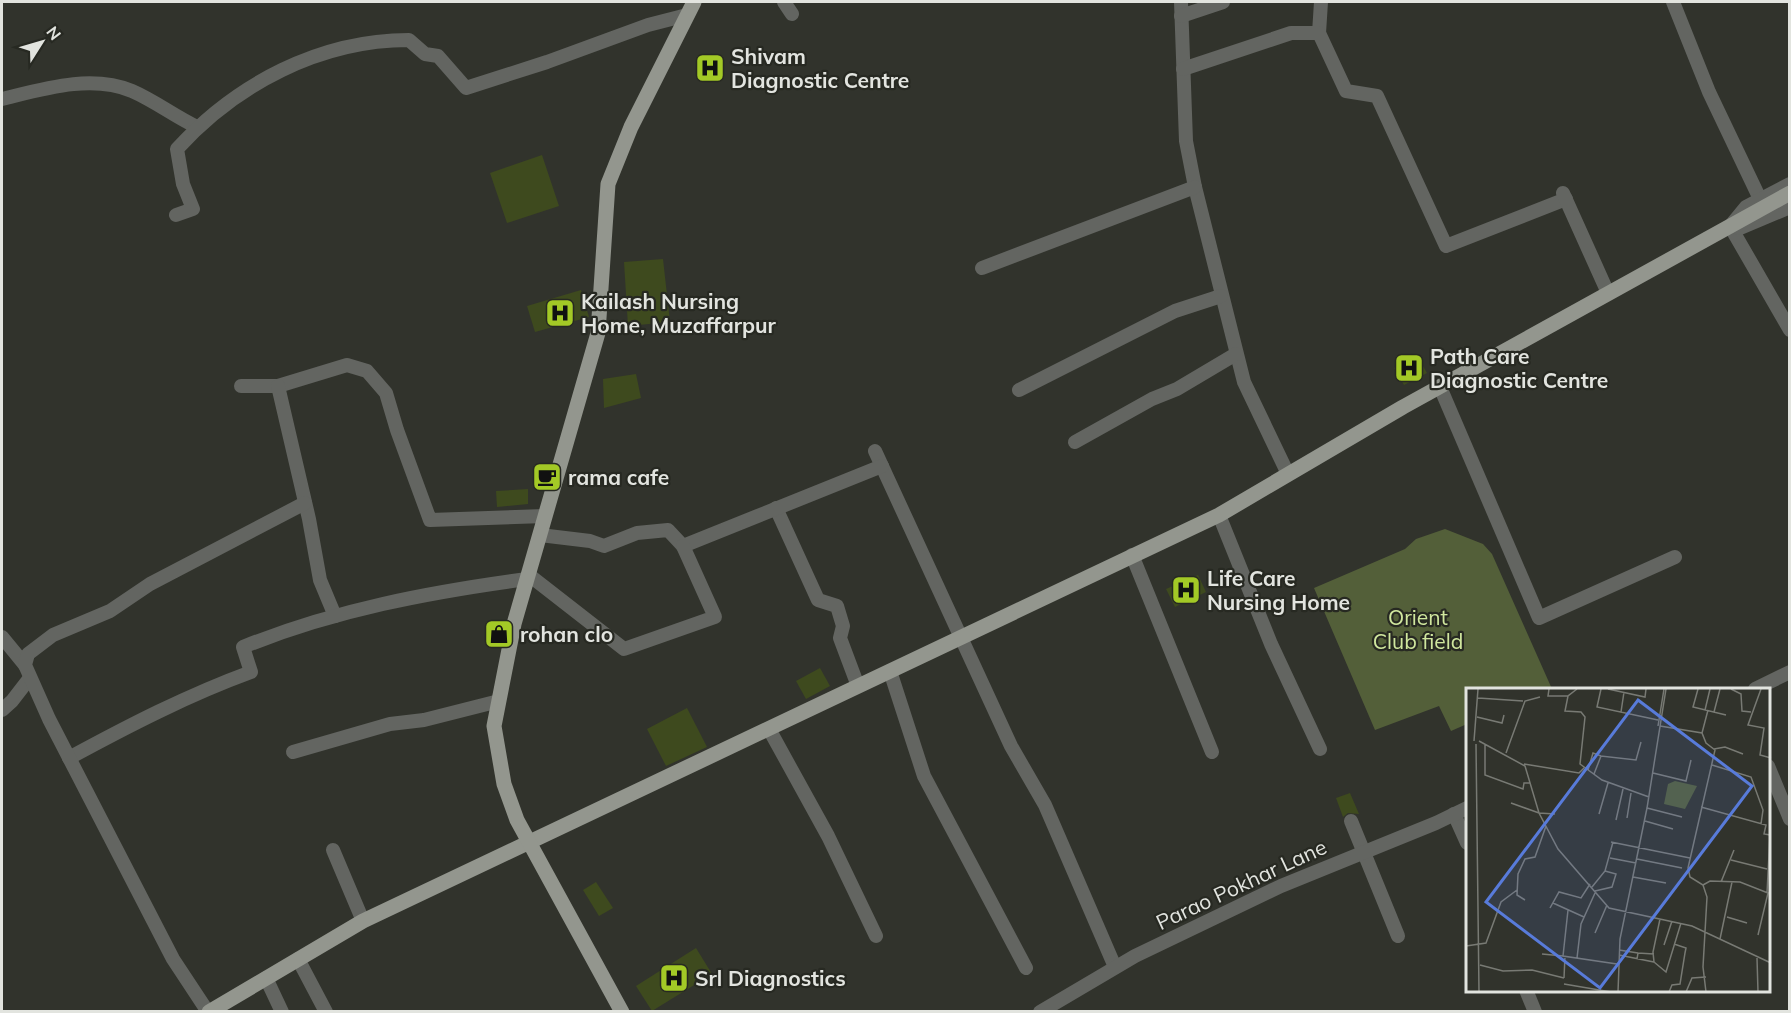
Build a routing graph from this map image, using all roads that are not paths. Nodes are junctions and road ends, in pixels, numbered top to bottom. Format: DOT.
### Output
graph roads {
  1 [pos="784,2"];
  2 [pos="1181,2"];
  3 [pos="1223,2"];
  4 [pos="1321,2"];
  5 [pos="1673,2"];
  6 [pos="691,8"];
  7 [pos="792,14"];
  8 [pos="1181,16"];
  9 [pos="1319,33"];
  10 [pos="1183,69"];
  11 [pos="2,99"];
  12 [pos="197,127"];
  13 [pos="1790,184"];
  14 [pos="1195,187"];
  15 [pos="1790,193"];
  16 [pos="1760,199"];
  17 [pos="1790,207"];
  18 [pos="176,215"];
  19 [pos="1730,226"];
  20 [pos="982,268"];
  21 [pos="1608,293"];
  22 [pos="1221,296"];
  23 [pos="1790,330"];
  24 [pos="1236,354"];
  25 [pos="242,386"];
  26 [pos="278,386"];
  27 [pos="1440,387"];
  28 [pos="1019,390"];
  29 [pos="1074,442"];
  30 [pos="875,451"];
  31 [pos="882,466"];
  32 [pos="1288,474"];
  33 [pos="305,503"];
  34 [pos="776,508"];
  35 [pos="1219,515"];
  36 [pos="545,516"];
  37 [pos="540,535"];
  38 [pos="683,546"];
  39 [pos="1132,555"];
  40 [pos="1675,557"];
  41 [pos="528,577"];
  42 [pos="335,616"];
  43 [pos="961,636"];
  44 [pos="2,637"];
  45 [pos="25,665"];
  46 [pos="890,670"];
  47 [pos="1790,672"];
  48 [pos="29,679"];
  49 [pos="858,686"];
  50 [pos="1757,688"];
  51 [pos="499,701"];
  52 [pos="2,710"];
  53 [pos="769,729"];
  54 [pos="1320,749"];
  55 [pos="293,752"];
  56 [pos="1212,752"];
  57 [pos="69,758"];
  58 [pos="1770,771"];
  59 [pos="1466,808"];
  60 [pos="1454,814"];
  61 [pos="1790,819"];
  62 [pos="1351,821"];
  63 [pos="1466,841"];
  64 [pos="529,842"];
  65 [pos="333,850"];
  66 [pos="1365,850"];
  67 [pos="363,921"];
  68 [pos="876,936"];
  69 [pos="1398,936"];
  70 [pos="298,959"];
  71 [pos="1115,967"];
  72 [pos="1026,968"];
  73 [pos="266,978"];
  74 [pos="1527,992"];
  75 [pos="209,1011"];
  76 [pos="282,1011"];
  77 [pos="326,1011"];
  78 [pos="622,1011"];
  79 [pos="1040,1011"];
  80 [pos="1534,1011"];
  1 -- 7 [label="street"];
  2 -- 8 [label="street"];
  3 -- 8 [label="street"];
  4 -- 9 [label="street"];
  5 -- 16 [label="street"];
  6 -- 12 [label="street"];
  6 -- 36 [label="main road"];
  8 -- 10 [label="street"];
  9 -- 10 [label="street"];
  9 -- 21 [label="street"];
  10 -- 14 [label="street"];
  11 -- 12 [label="street"];
  12 -- 18 [label="street"];
  13 -- 16 [label="street"];
  14 -- 20 [label="street"];
  14 -- 22 [label="street"];
  15 -- 19 [label="main road"];
  16 -- 19 [label="street"];
  17 -- 19 [label="street"];
  19 -- 21 [label="main road"];
  19 -- 23 [label="street"];
  21 -- 27 [label="main road"];
  22 -- 24 [label="street"];
  22 -- 28 [label="street"];
  24 -- 29 [label="street"];
  24 -- 32 [label="street"];
  25 -- 26 [label="street"];
  26 -- 33 [label="street"];
  26 -- 36 [label="street"];
  27 -- 32 [label="main road"];
  27 -- 40 [label="street"];
  30 -- 31 [label="street"];
  31 -- 34 [label="street"];
  31 -- 43 [label="street"];
  32 -- 35 [label="main road"];
  33 -- 42 [label="street"];
  33 -- 45 [label="street"];
  34 -- 38 [label="street"];
  34 -- 49 [label="street"];
  35 -- 39 [label="main road"];
  35 -- 54 [label="street"];
  36 -- 37 [label="main road"];
  37 -- 38 [label="street"];
  37 -- 41 [label="main road"];
  38 -- 41 [label="street"];
  39 -- 43 [label="main road"];
  39 -- 56 [label="street"];
  41 -- 42 [label="street"];
  41 -- 51 [label="main road"];
  42 -- 57 [label="street"];
  43 -- 46 [label="main road"];
  43 -- 71 [label="street"];
  44 -- 45 [label="street"];
  45 -- 48 [label="street"];
  46 -- 49 [label="main road"];
  46 -- 72 [label="street"];
  47 -- 50 [label="street"];
  48 -- 52 [label="street"];
  48 -- 57 [label="street"];
  49 -- 53 [label="main road"];
  51 -- 55 [label="street"];
  51 -- 64 [label="main road"];
  53 -- 64 [label="main road"];
  53 -- 68 [label="street"];
  57 -- 75 [label="street"];
  58 -- 61 [label="street"];
  59 -- 60 [label="street, Parao Pokhar Lane"];
  60 -- 63 [label="street"];
  60 -- 66 [label="street, Parao Pokhar Lane"];
  62 -- 66 [label="street"];
  64 -- 67 [label="main road"];
  64 -- 78 [label="main road"];
  65 -- 67 [label="street"];
  66 -- 69 [label="street"];
  66 -- 71 [label="street, Parao Pokhar Lane"];
  67 -- 70 [label="main road"];
  70 -- 73 [label="main road"];
  70 -- 77 [label="street"];
  71 -- 79 [label="street, Parao Pokhar Lane"];
  73 -- 75 [label="main road"];
  73 -- 76 [label="street"];
  74 -- 80 [label="street"];
}
